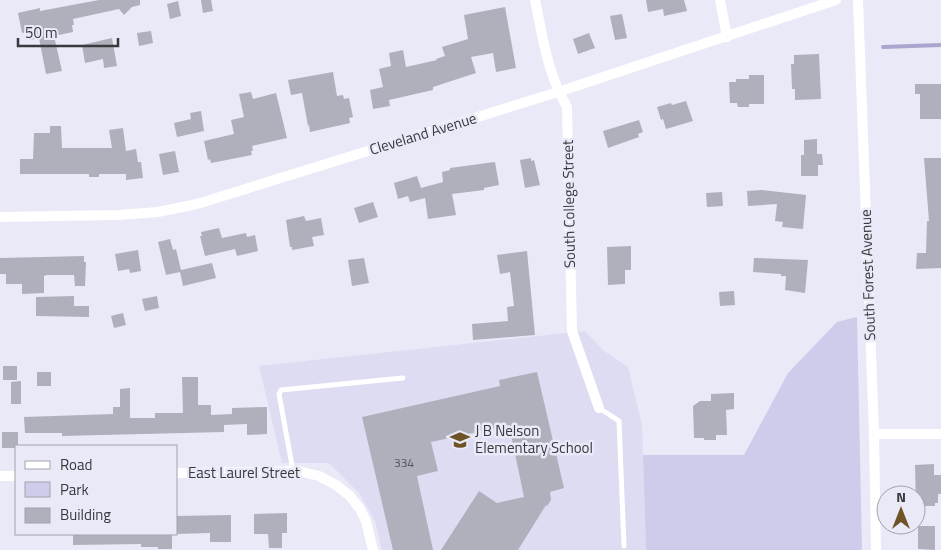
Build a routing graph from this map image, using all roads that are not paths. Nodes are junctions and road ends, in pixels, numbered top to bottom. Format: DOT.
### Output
graph roads {
  1 [pos="536,0"];
  2 [pos="720,0"];
  3 [pos="836,0"];
  4 [pos="858,0"];
  5 [pos="727,37"];
  6 [pos="558,92"];
  7 [pos="0,217"];
  8 [pos="402,378"];
  9 [pos="599,408"];
  10 [pos="874,434"];
  11 [pos="941,434"];
  12 [pos="293,471"];
  13 [pos="178,473"];
  14 [pos="0,476"];
  15 [pos="15,476"];
  16 [pos="624,546"];
  17 [pos="373,550"];
  18 [pos="876,550"];
  1 -- 6 [label="street, South College Street"];
  2 -- 5 [label="street"];
  3 -- 5 [label="street, Cleveland Avenue"];
  4 -- 10 [label="street, South Forest Avenue"];
  5 -- 6 [label="street, Cleveland Avenue"];
  6 -- 7 [label="street, Cleveland Avenue"];
  6 -- 9 [label="street, South College Street"];
  8 -- 12 [label="lane"];
  9 -- 16 [label="lane"];
  10 -- 11 [label="street"];
  10 -- 18 [label="street, South Forest Avenue"];
  12 -- 13 [label="street, East Laurel Street"];
  12 -- 17 [label="street, East Laurel Street"];
  14 -- 15 [label="street"];
}
